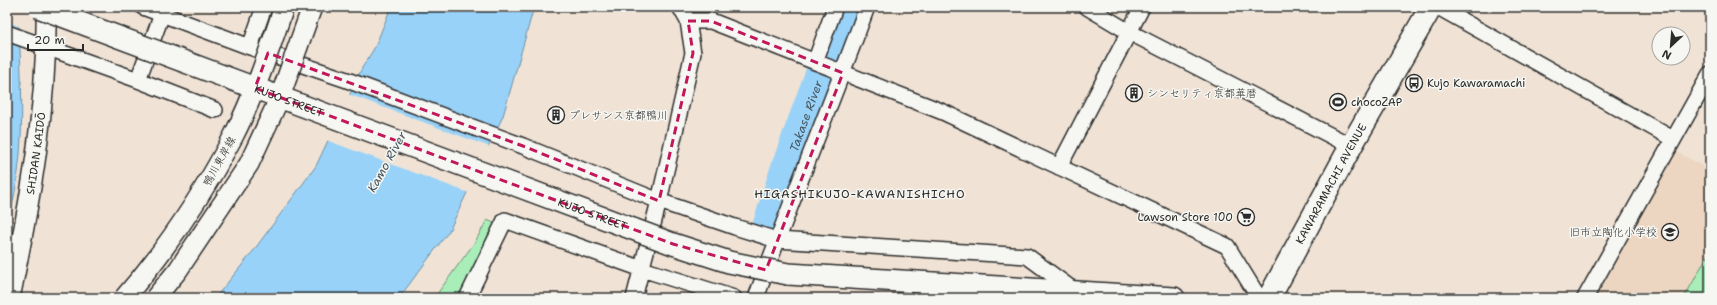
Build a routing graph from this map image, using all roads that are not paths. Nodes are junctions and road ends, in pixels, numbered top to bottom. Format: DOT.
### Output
graph roads {
  1 [pos="38,7"];
  2 [pos="46,7"];
  3 [pos="143,7"];
  4 [pos="264,7"];
  5 [pos="284,7"];
  6 [pos="312,7"];
  7 [pos="680,7"];
  8 [pos="835,7"];
  9 [pos="867,7"];
  10 [pos="1087,7"];
  11 [pos="1142,7"];
  12 [pos="1431,7"];
  13 [pos="1438,7"];
  14 [pos="162,14"];
  15 [pos="688,21"];
  16 [pos="1129,32"];
  17 [pos="7,33"];
  18 [pos="250,47"];
  19 [pos="47,48"];
  20 [pos="817,62"];
  21 [pos="838,71"];
  22 [pos="1710,74"];
  23 [pos="138,80"];
  24 [pos="255,88"];
  25 [pos="280,97"];
  26 [pos="215,110"];
  27 [pos="1673,139"];
  28 [pos="1351,146"];
  29 [pos="1059,167"];
  30 [pos="659,201"];
  31 [pos="777,240"];
  32 [pos="642,269"];
  33 [pos="1071,295"];
  34 [pos="10,298"];
  35 [pos="124,298"];
  36 [pos="155,298"];
  37 [pos="467,298"];
  38 [pos="634,298"];
  39 [pos="734,298"];
  40 [pos="756,298"];
  41 [pos="1174,298"];
  42 [pos="1259,298"];
  43 [pos="1269,298"];
  44 [pos="1585,298"];
  1 -- 24 [label="main road, KUJO STREET, bridge"];
  2 -- 19 [label="street, SHIDAN KAIDŌ"];
  3 -- 14 [label="street"];
  4 -- 18 [label="street"];
  5 -- 24 [label="street, 鴨川東岸線, bridge"];
  6 -- 25 [label="street, bridge"];
  7 -- 15 [label="street"];
  8 -- 20 [label="street"];
  9 -- 21 [label="street"];
  10 -- 16 [label="street"];
  11 -- 16 [label="street"];
  12 -- 28 [label="highway, KAWARAMACHI AVENUE"];
  13 -- 27 [label="street"];
  14 -- 18 [label="street"];
  14 -- 23 [label="street"];
  15 -- 20 [label="street"];
  15 -- 30 [label="street"];
  16 -- 28 [label="street"];
  16 -- 29 [label="street"];
  17 -- 19 [label="street"];
  18 -- 30 [label="street"];
  19 -- 23 [label="street"];
  19 -- 34 [label="street, SHIDAN KAIDŌ"];
  20 -- 21 [label="street"];
  21 -- 29 [label="street"];
  21 -- 31 [label="street"];
  22 -- 27 [label="street"];
  23 -- 26 [label="street"];
  24 -- 25 [label="main road, KUJO STREET, bridge"];
  24 -- 35 [label="street, 鴨川東岸線, bridge"];
  25 -- 33 [label="main road, KUJO STREET, bridge"];
  25 -- 36 [label="street, bridge"];
  27 -- 44 [label="street"];
  28 -- 43 [label="highway, KAWARAMACHI AVENUE"];
  29 -- 42 [label="street"];
  30 -- 31 [label="street"];
  30 -- 32 [label="street"];
  31 -- 33 [label="street"];
  31 -- 40 [label="street"];
  32 -- 37 [label="street"];
  32 -- 38 [label="street"];
  32 -- 39 [label="street"];
  33 -- 41 [label="main road, KUJO STREET"];
}
